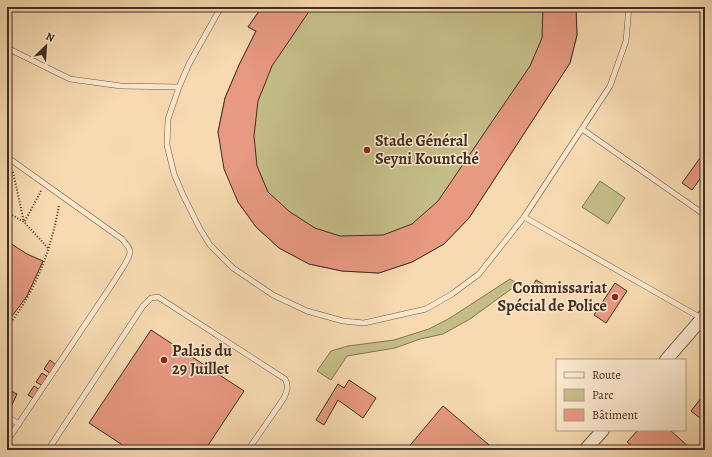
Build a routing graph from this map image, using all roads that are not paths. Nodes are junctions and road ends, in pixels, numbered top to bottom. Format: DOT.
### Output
graph roads {
  1 [pos="221,7"];
  2 [pos="629,7"];
  3 [pos="7,48"];
  4 [pos="179,87"];
  5 [pos="582,129"];
  6 [pos="8,159"];
  7 [pos="705,215"];
  8 [pos="524,217"];
  9 [pos="703,317"];
  10 [pos="667,359"];
  11 [pos="7,417"];
  12 [pos="19,424"];
  13 [pos="602,431"];
  14 [pos="7,441"];
  15 [pos="50,449"];
  16 [pos="248,450"];
  17 [pos="585,450"];
  1 -- 4 [label="lane"];
  2 -- 5 [label="lane"];
  3 -- 4 [label="lane"];
  4 -- 8 [label="lane"];
  5 -- 7 [label="lane"];
  5 -- 8 [label="lane"];
  6 -- 12 [label="lane"];
  8 -- 9 [label="lane"];
  9 -- 10 [label="street"];
  11 -- 12 [label="lane"];
  12 -- 14 [label="lane"];
  13 -- 17 [label="street"];
  15 -- 16 [label="lane"];
}
